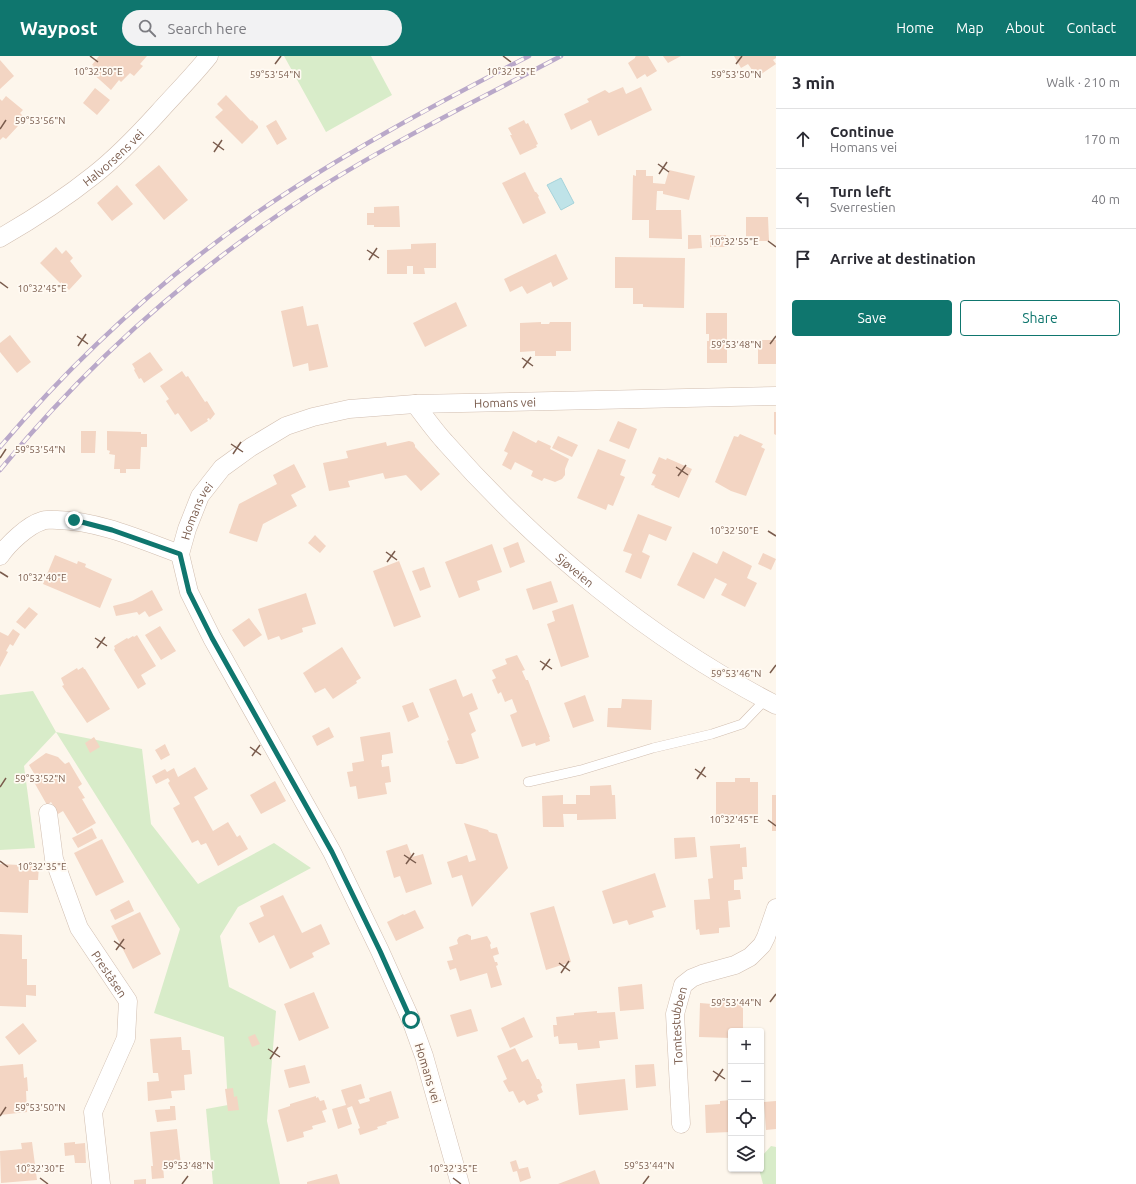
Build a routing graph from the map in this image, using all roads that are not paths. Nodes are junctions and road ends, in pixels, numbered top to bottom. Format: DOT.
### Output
graph roads {
  1 [pos="208,56"];
  2 [pos="0,238"];
  3 [pos="776,396"];
  4 [pos="415,404"];
  5 [pos="180,554"];
  6 [pos="0,556"];
  7 [pos="771,703"];
  8 [pos="528,782"];
  9 [pos="48,813"];
  10 [pos="776,908"];
  11 [pos="681,1124"];
  12 [pos="101,1184"];
  13 [pos="460,1184"];
  1 -- 2 [label="street, Halvorsens vei"];
  3 -- 4 [label="street, Homans vei"];
  4 -- 5 [label="street, Homans vei"];
  4 -- 7 [label="street, Sjøveien"];
  5 -- 6 [label="street"];
  5 -- 13 [label="street, Homans vei"];
  7 -- 8 [label="lane, Sjøveien"];
  9 -- 12 [label="street, Preståsen"];
  10 -- 11 [label="street, Tomtestubben"];
}
